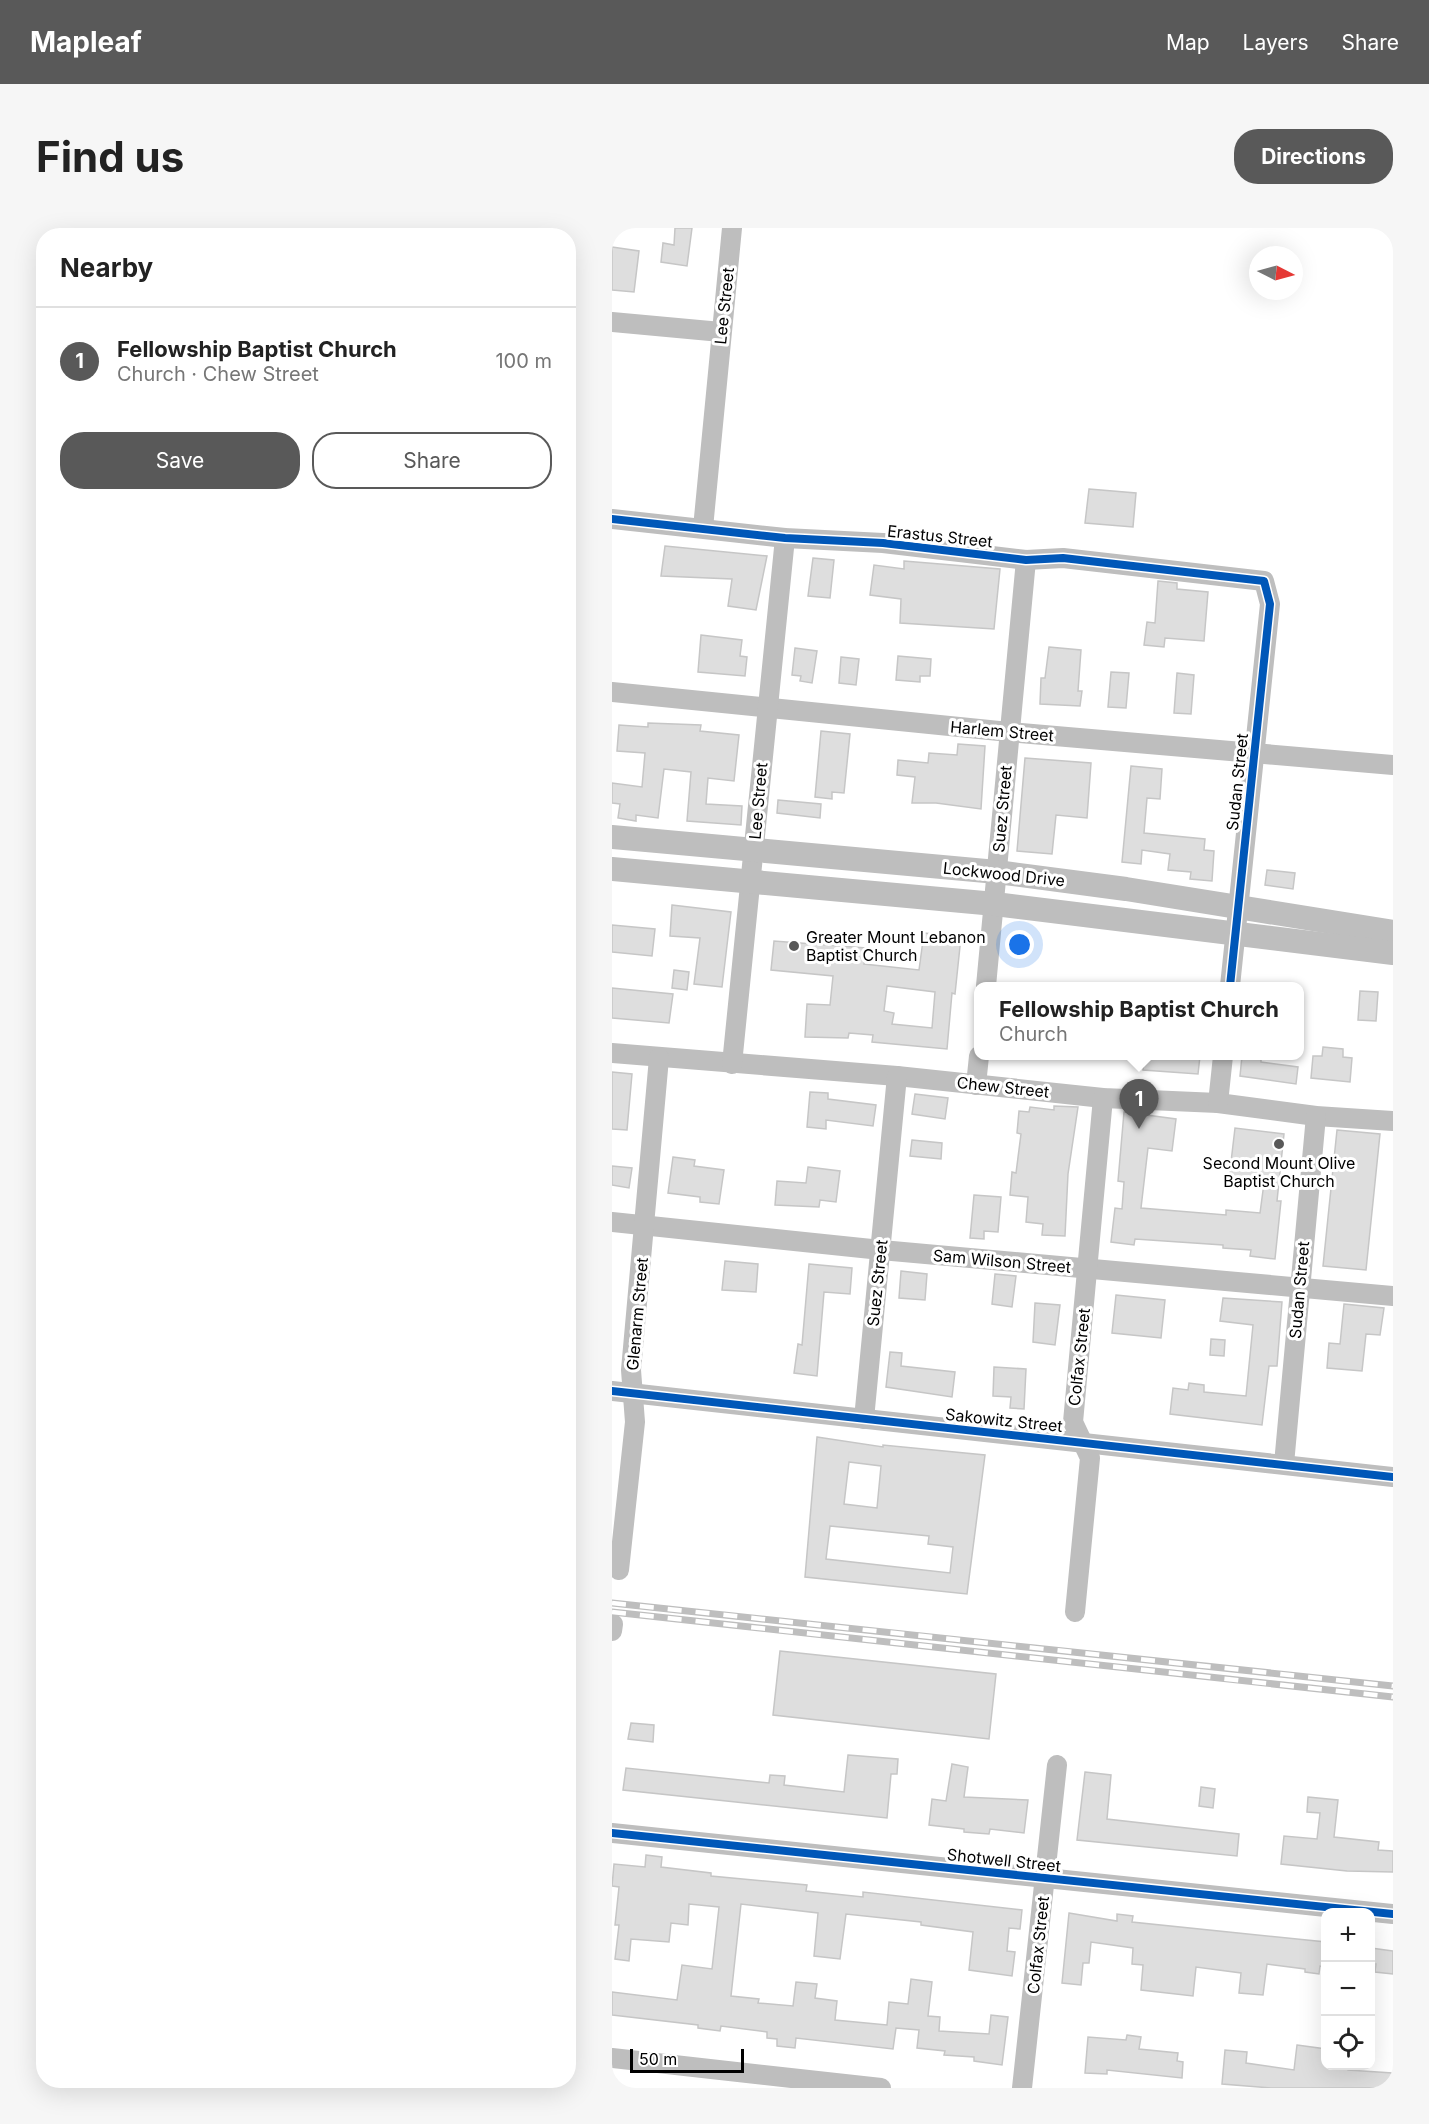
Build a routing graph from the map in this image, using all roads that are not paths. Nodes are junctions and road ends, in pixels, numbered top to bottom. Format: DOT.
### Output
graph roads {
  1 [pos="732,228"];
  2 [pos="612,322"];
  3 [pos="722,332"];
  4 [pos="612,519"];
  5 [pos="703,528"];
  6 [pos="785,538"];
  7 [pos="1026,560"];
  8 [pos="1264,581"];
  9 [pos="612,692"];
  10 [pos="767,706"];
  11 [pos="1009,732"];
  12 [pos="1254,753"];
  13 [pos="1393,765"];
  14 [pos="612,837"];
  15 [pos="754,850"];
  16 [pos="612,869"];
  17 [pos="997,872"];
  18 [pos="750,882"];
  19 [pos="995,904"];
  20 [pos="1239,907"];
  21 [pos="1393,923"];
  22 [pos="1393,932"];
  23 [pos="1235,935"];
  24 [pos="1362,939"];
  25 [pos="1393,953"];
  26 [pos="1393,965"];
  27 [pos="987,982"];
  28 [pos="1230,982"];
  29 [pos="612,1053"];
  30 [pos="659,1058"];
  31 [pos="979,1060"];
  32 [pos="1223,1060"];
  33 [pos="732,1064"];
  34 [pos="897,1076"];
  35 [pos="976,1085"];
  36 [pos="1103,1098"];
  37 [pos="1218,1103"];
  38 [pos="1316,1116"];
  39 [pos="1393,1122"];
  40 [pos="612,1222"];
  41 [pos="645,1225"];
  42 [pos="881,1250"];
  43 [pos="1088,1269"];
  44 [pos="1299,1287"];
  45 [pos="1393,1296"];
  46 [pos="612,1391"];
  47 [pos="634,1394"];
  48 [pos="864,1419"];
  49 [pos="1082,1442"];
  50 [pos="1284,1464"];
  51 [pos="1393,1477"];
  52 [pos="620,1570"];
  53 [pos="1075,1612"];
  54 [pos="1057,1765"];
  55 [pos="612,1833"];
  56 [pos="1045,1877"];
  57 [pos="1393,1914"];
  58 [pos="612,2058"];
  59 [pos="881,2088"];
  60 [pos="1022,2088"];
  1 -- 3 [label="street, Lee Street"];
  2 -- 3 [label="street"];
  3 -- 5 [label="street, Lee Street"];
  4 -- 5 [label="street, Erastus Street"];
  5 -- 6 [label="street, Erastus Street"];
  6 -- 7 [label="street, Erastus Street"];
  6 -- 10 [label="street, Lee Street"];
  7 -- 8 [label="street, Erastus Street"];
  7 -- 11 [label="street, Suez Street"];
  8 -- 12 [label="street, Sudan Street"];
  9 -- 10 [label="street, Harlem Street"];
  10 -- 11 [label="street, Harlem Street"];
  10 -- 15 [label="street, Lee Street"];
  11 -- 12 [label="street, Harlem Street"];
  11 -- 17 [label="street, Suez Street"];
  12 -- 13 [label="street, Harlem Street"];
  12 -- 20 [label="street, Sudan Street"];
  14 -- 15 [label="main road, Lockwood Drive"];
  15 -- 17 [label="main road, Lockwood Drive"];
  15 -- 18 [label="street, Lee Street"];
  16 -- 18 [label="main road, Lockwood Drive"];
  17 -- 19 [label="street, Suez Street"];
  17 -- 20 [label="main road, Lockwood Drive"];
  18 -- 19 [label="main road, Lockwood Drive"];
  18 -- 33 [label="street, Lee Street"];
  19 -- 23 [label="main road, Lockwood Drive"];
  19 -- 27 [label="street, Suez Street"];
  20 -- 23 [label="street, Sudan Street"];
  20 -- 24 [label="main road, Lockwood Drive"];
  21 -- 24 [label="main road"];
  22 -- 24 [label="main road, Lockwood Drive"];
  23 -- 24 [label="main road, Lockwood Drive"];
  23 -- 28 [label="street, Sudan Street"];
  24 -- 25 [label="main road, Lockwood Drive"];
  24 -- 26 [label="main road"];
  29 -- 30 [label="street, Chew Street"];
  30 -- 33 [label="street, Chew Street"];
  30 -- 41 [label="street, Glenarm Street"];
  31 -- 35 [label="street"];
  32 -- 37 [label="street"];
  33 -- 34 [label="street, Chew Street"];
  34 -- 35 [label="street, Chew Street"];
  34 -- 42 [label="street, Suez Street"];
  35 -- 36 [label="street, Chew Street"];
  36 -- 37 [label="street, Chew Street"];
  36 -- 43 [label="street, Colfax Street"];
  37 -- 38 [label="street, Chew Street"];
  38 -- 39 [label="street, Chew Street"];
  38 -- 44 [label="street, Sudan Street"];
  40 -- 41 [label="street, Sam Wilson Street"];
  41 -- 42 [label="street, Sam Wilson Street"];
  41 -- 47 [label="street, Glenarm Street"];
  42 -- 43 [label="street, Sam Wilson Street"];
  42 -- 48 [label="street, Suez Street"];
  43 -- 44 [label="street, Sam Wilson Street"];
  43 -- 49 [label="street, Colfax Street"];
  44 -- 45 [label="street, Sam Wilson Street"];
  44 -- 50 [label="street, Sudan Street"];
  46 -- 47 [label="street, Sakowitz Street"];
  47 -- 48 [label="street, Sakowitz Street"];
  47 -- 52 [label="street, Glenarm Street"];
  48 -- 49 [label="street, Sakowitz Street"];
  49 -- 50 [label="street, Sakowitz Street"];
  49 -- 53 [label="street, Colfax Street"];
  50 -- 51 [label="street, Sakowitz Street"];
  54 -- 56 [label="street, Colfax Street"];
  55 -- 56 [label="street, Shotwell Street"];
  56 -- 57 [label="street, Shotwell Street"];
  56 -- 60 [label="street, Colfax Street"];
  58 -- 59 [label="street"];
}
